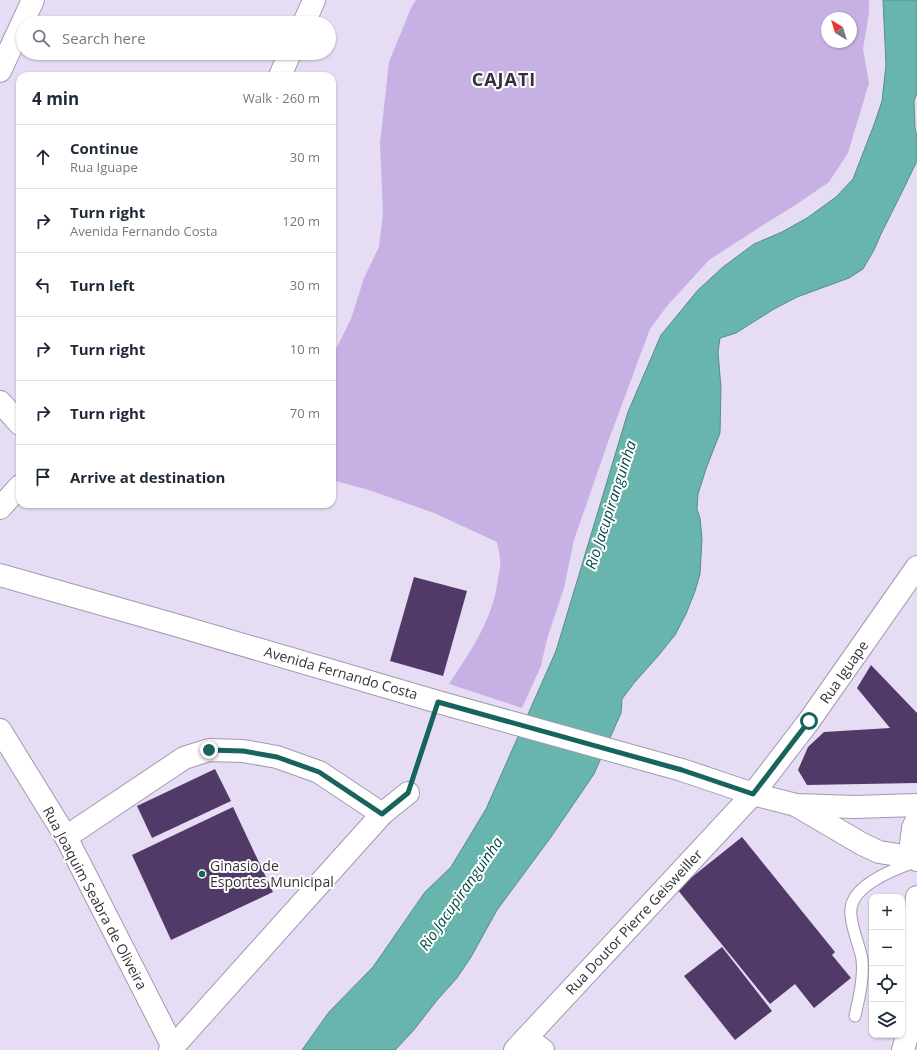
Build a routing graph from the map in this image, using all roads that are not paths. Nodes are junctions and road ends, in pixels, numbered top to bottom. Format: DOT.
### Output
graph roads {
  1 [pos="33,0"];
  2 [pos="314,0"];
  3 [pos="26,16"];
  4 [pos="307,16"];
  5 [pos="16,37"];
  6 [pos="287,60"];
  7 [pos="0,71"];
  8 [pos="282,72"];
  9 [pos="0,402"];
  10 [pos="16,420"];
  11 [pos="16,490"];
  12 [pos="0,508"];
  13 [pos="917,567"];
  14 [pos="0,575"];
  15 [pos="0,730"];
  16 [pos="408,793"];
  17 [pos="753,794"];
  18 [pos="796,805"];
  19 [pos="917,805"];
  20 [pos="382,814"];
  21 [pos="917,819"];
  22 [pos="66,837"];
  23 [pos="917,860"];
  24 [pos="917,897"];
  25 [pos="915,1010"];
  26 [pos="855,1016"];
  27 [pos="528,1046"];
  28 [pos="171,1049"];
  29 [pos="903,1050"];
  1 -- 3 [label="street"];
  2 -- 4 [label="street"];
  5 -- 7 [label="street"];
  6 -- 8 [label="street"];
  9 -- 10 [label="street"];
  11 -- 12 [label="street"];
  13 -- 17 [label="street, Rua Iguape"];
  14 -- 17 [label="street, Avenida Fernando Costa"];
  15 -- 22 [label="street, Rua Joaquim Seabra de Oliveira"];
  16 -- 20 [label="street, Rua Joaquim Seabra de Oliveira"];
  17 -- 18 [label="street, Avenida Fernando Costa"];
  17 -- 27 [label="street, Rua Doutor Pierre Geisweiller"];
  18 -- 19 [label="street, Avenida Fernando Costa"];
  18 -- 23 [label="street, Avenida Fernando Costa"];
  20 -- 22 [label="street"];
  20 -- 28 [label="street, Rua Joaquim Seabra de Oliveira"];
  21 -- 23 [label="street"];
  22 -- 28 [label="street, Rua Joaquim Seabra de Oliveira"];
  23 -- 26 [label="lane"];
  24 -- 25 [label="street"];
  25 -- 29 [label="street"];
}
